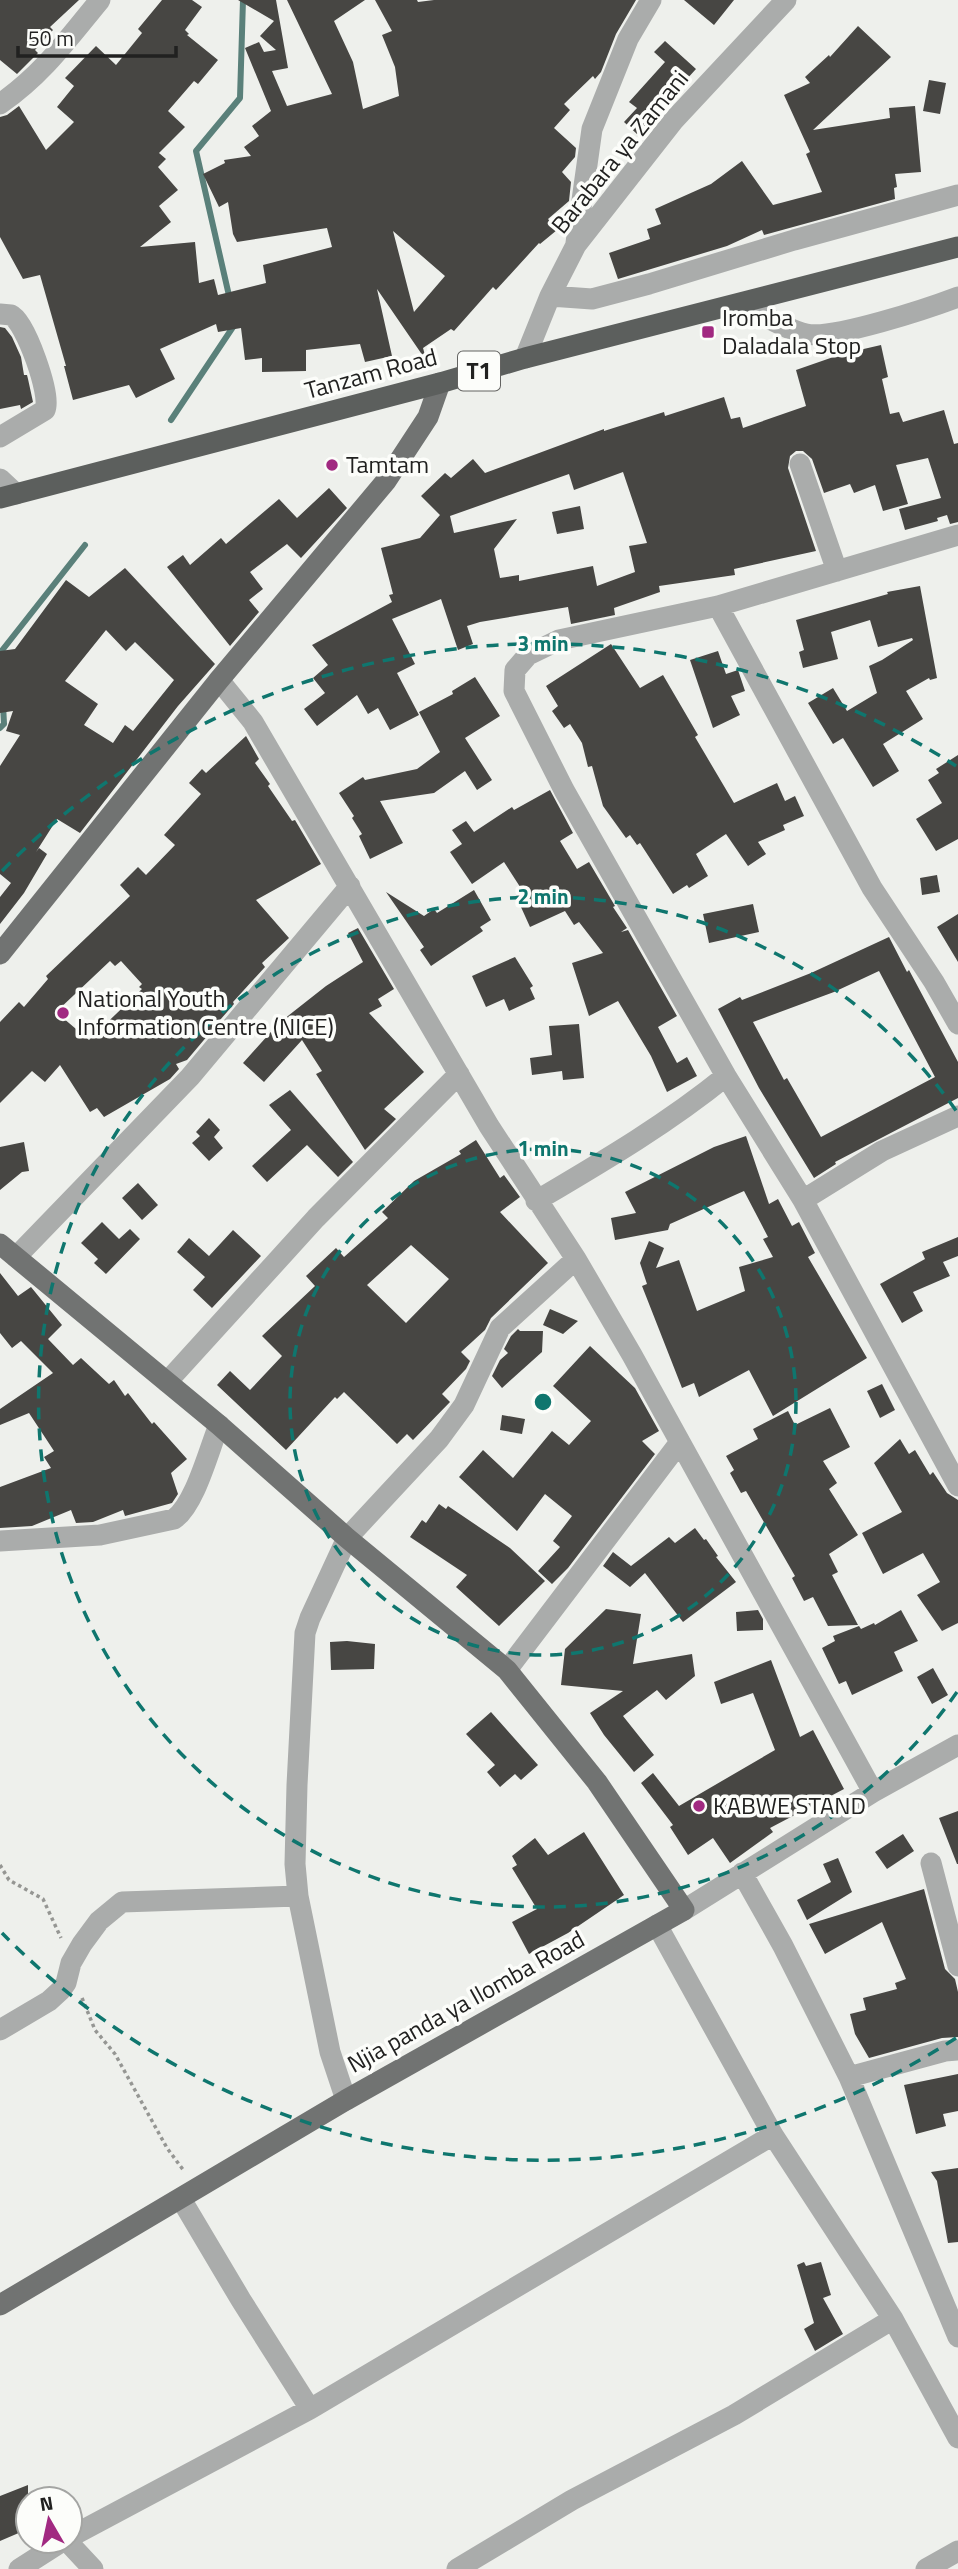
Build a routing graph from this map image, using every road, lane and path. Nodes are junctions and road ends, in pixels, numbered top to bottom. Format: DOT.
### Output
graph roads {
  1 [pos="100,0"];
  2 [pos="651,0"];
  3 [pos="786,0"];
  4 [pos="0,104"];
  5 [pos="958,195"];
  6 [pos="576,245"];
  7 [pos="958,247"];
  8 [pos="550,296"];
  9 [pos="958,297"];
  10 [pos="741,304"];
  11 [pos="0,314"];
  12 [pos="525,358"];
  13 [pos="440,383"];
  14 [pos="0,437"];
  15 [pos="800,464"];
  16 [pos="0,479"];
  17 [pos="8,496"];
  18 [pos="958,535"];
  19 [pos="837,571"];
  20 [pos="718,607"];
  21 [pos="219,680"];
  22 [pos="350,886"];
  23 [pos="0,954"];
  24 [pos="958,1024"];
  25 [pos="459,1074"];
  26 [pos="726,1076"];
  27 [pos="958,1116"];
  28 [pos="803,1200"];
  29 [pos="537,1201"];
  30 [pos="8,1250"];
  31 [pos="576,1259"];
  32 [pos="167,1382"];
  33 [pos="219,1425"];
  34 [pos="680,1441"];
  35 [pos="953,1464"];
  36 [pos="958,1486"];
  37 [pos="346,1538"];
  38 [pos="0,1541"];
  39 [pos="507,1670"];
  40 [pos="958,1745"];
  41 [pos="873,1792"];
  42 [pos="931,1863"];
  43 [pos="0,1865"];
  44 [pos="742,1873"];
  45 [pos="298,1896"];
  46 [pos="684,1910"];
  47 [pos="657,1925"];
  48 [pos="958,1966"];
  49 [pos="68,1973"];
  50 [pos="0,2030"];
  51 [pos="958,2050"];
  52 [pos="849,2077"];
  53 [pos="346,2100"];
  54 [pos="773,2134"];
  55 [pos="190,2195"];
  56 [pos="0,2305"];
  57 [pos="893,2319"];
  58 [pos="958,2337"];
  59 [pos="310,2409"];
  60 [pos="958,2438"];
  61 [pos="84,2531"];
  62 [pos="958,2551"];
  63 [pos="42,2555"];
  64 [pos="80,2555"];
  65 [pos="19,2569"];
  66 [pos="93,2569"];
  67 [pos="457,2569"];
  68 [pos="926,2569"];
  1 -- 4 [label="street"];
  2 -- 6 [label="street"];
  3 -- 6 [label="street, Barabara ya Zamani"];
  5 -- 8 [label="street"];
  6 -- 8 [label="street, Barabara ya Zamani"];
  7 -- 10 [label="highway, Tanzam Road / T1"];
  8 -- 12 [label="street, Barabara ya Zamani"];
  9 -- 10 [label="street"];
  10 -- 12 [label="highway, Tanzam Road / T1"];
  11 -- 14 [label="street"];
  12 -- 13 [label="highway, Tanzam Road / T1"];
  13 -- 17 [label="highway, Tanzam Road / T1"];
  13 -- 21 [label="main road"];
  15 -- 19 [label="street"];
  16 -- 17 [label="street"];
  18 -- 19 [label="street"];
  19 -- 20 [label="street"];
  20 -- 24 [label="street"];
  20 -- 26 [label="street"];
  21 -- 22 [label="street"];
  21 -- 23 [label="main road"];
  22 -- 25 [label="street"];
  22 -- 30 [label="street"];
  25 -- 29 [label="street"];
  25 -- 32 [label="street"];
  26 -- 28 [label="street"];
  26 -- 29 [label="street"];
  27 -- 28 [label="street"];
  28 -- 35 [label="street"];
  29 -- 31 [label="street"];
  30 -- 32 [label="main road"];
  31 -- 34 [label="street"];
  31 -- 37 [label="street"];
  32 -- 33 [label="main road"];
  33 -- 37 [label="main road"];
  33 -- 38 [label="street"];
  34 -- 39 [label="street"];
  34 -- 41 [label="street"];
  35 -- 36 [label="street"];
  37 -- 39 [label="main road"];
  37 -- 45 [label="street"];
  39 -- 46 [label="main road"];
  40 -- 41 [label="street, Njia panda ya Ilomba Road"];
  41 -- 44 [label="street, Njia panda ya Ilomba Road"];
  42 -- 48 [label="street"];
  43 -- 49 [label="path"];
  44 -- 46 [label="street, Njia panda ya Ilomba Road"];
  44 -- 52 [label="street"];
  45 -- 49 [label="street"];
  45 -- 53 [label="street"];
  46 -- 47 [label="main road, Njia panda ya Ilomba Road"];
  47 -- 53 [label="main road, Njia panda ya Ilomba Road"];
  47 -- 54 [label="street"];
  49 -- 50 [label="street"];
  49 -- 55 [label="path"];
  51 -- 52 [label="street"];
  52 -- 58 [label="street"];
  53 -- 55 [label="main road, Njia panda ya Ilomba Road"];
  54 -- 57 [label="street"];
  54 -- 59 [label="street"];
  55 -- 56 [label="main road, Njia panda ya Ilomba Road"];
  55 -- 59 [label="street"];
  57 -- 60 [label="street"];
  57 -- 67 [label="street"];
  59 -- 61 [label="street"];
  62 -- 68 [label="street"];
  63 -- 65 [label="street"];
  64 -- 66 [label="street"];
}
